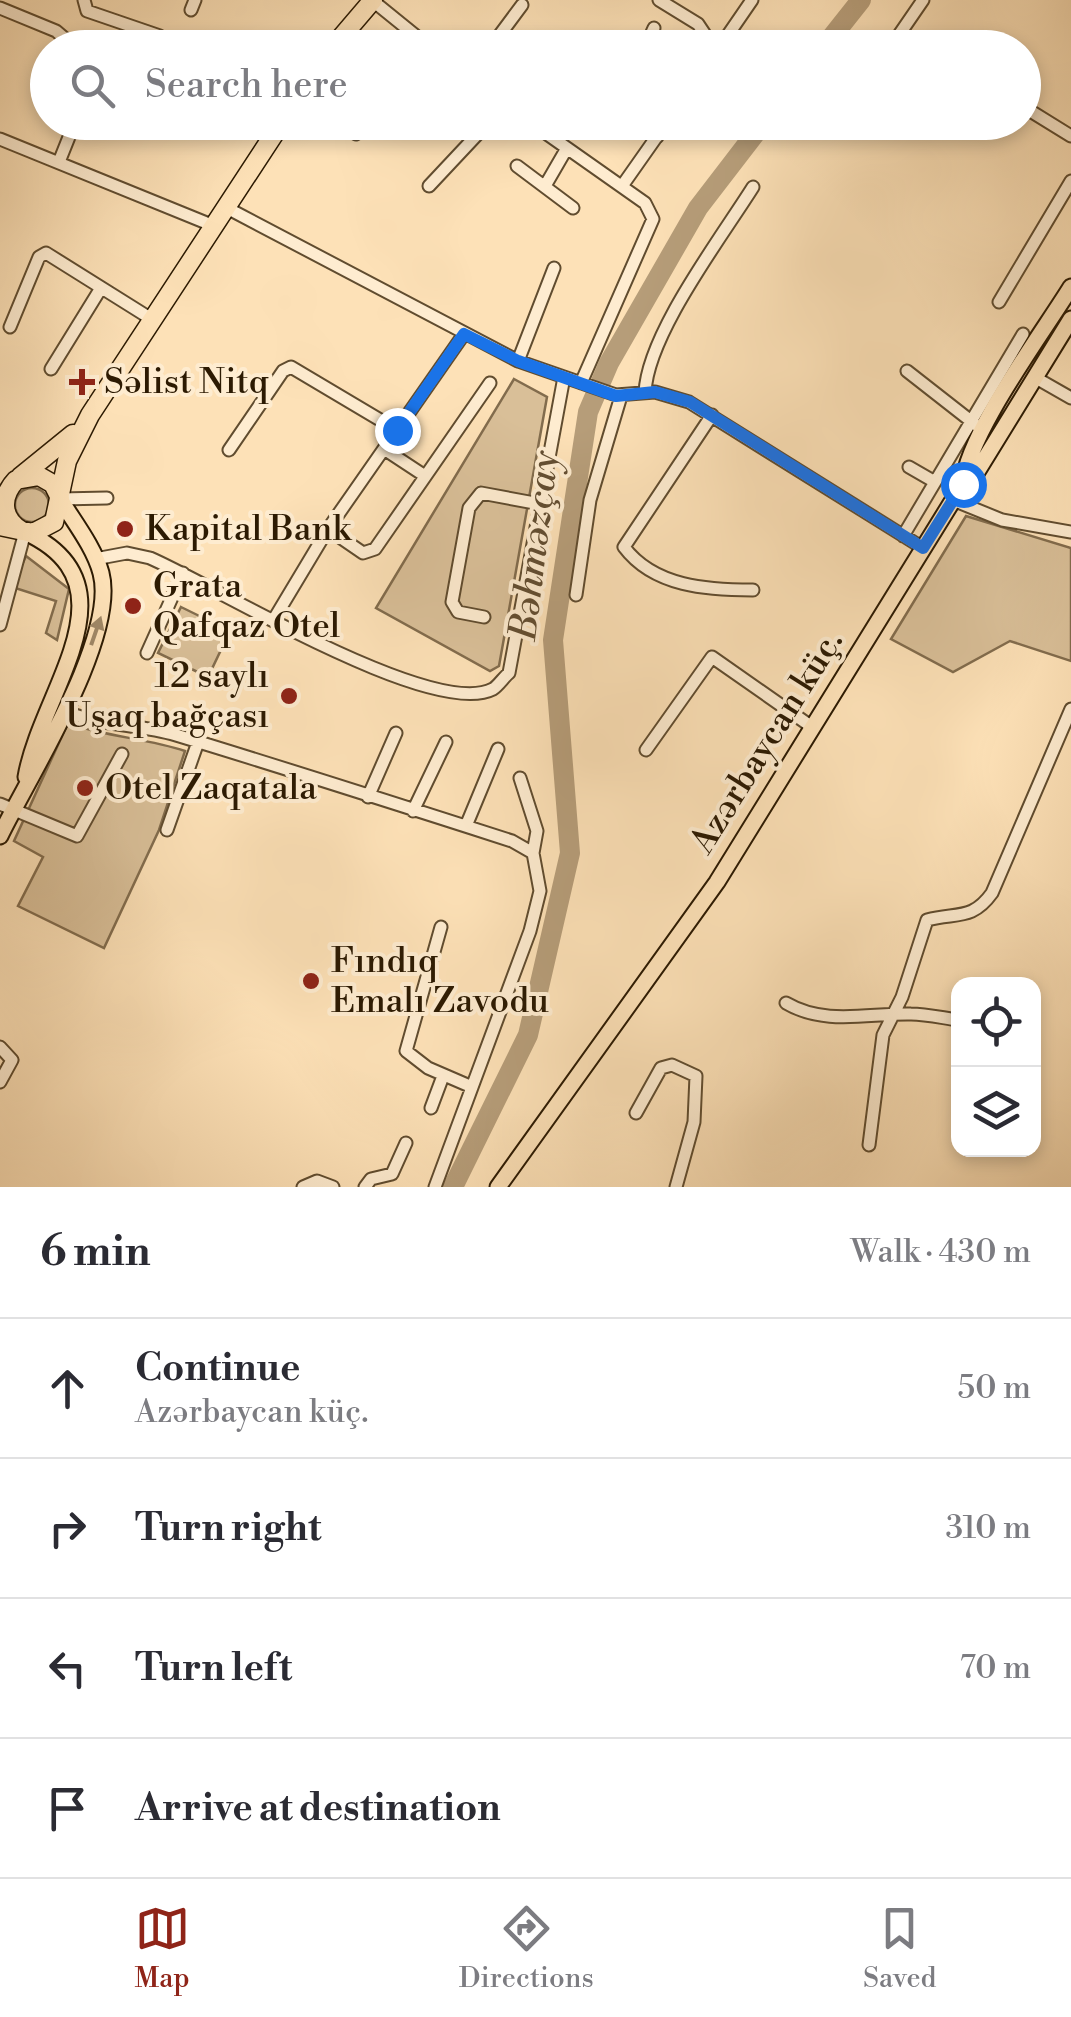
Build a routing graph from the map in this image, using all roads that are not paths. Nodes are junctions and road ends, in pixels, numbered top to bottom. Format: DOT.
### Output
graph roads {
  1 [pos="84,0"];
  2 [pos="373,0"];
  3 [pos="659,0"];
  4 [pos="752,0"];
  5 [pos="923,0"];
  6 [pos="522,5"];
  7 [pos="0,8"];
  8 [pos="51,30"];
  9 [pos="143,30"];
  10 [pos="347,30"];
  11 [pos="409,30"];
  12 [pos="503,30"];
  13 [pos="702,30"];
  14 [pos="730,30"];
  15 [pos="902,30"];
  16 [pos="1041,117"];
  17 [pos="1071,136"];
  18 [pos="0,140"];
  19 [pos="68,140"];
  20 [pos="270,140"];
  21 [pos="472,140"];
  22 [pos="556,140"];
  23 [pos="654,140"];
  24 [pos="567,148"];
  25 [pos="59,162"];
  26 [pos="518,166"];
  27 [pos="1071,181"];
  28 [pos="429,186"];
  29 [pos="545,186"];
  30 [pos="622,186"];
  31 [pos="753,187"];
  32 [pos="227,208"];
  33 [pos="573,208"];
  34 [pos="214,226"];
  35 [pos="554,268"];
  36 [pos="1071,287"];
  37 [pos="102,288"];
  38 [pos="999,302"];
  39 [pos="1071,319"];
  40 [pos="153,320"];
  41 [pos="10,327"];
  42 [pos="464,334"];
  43 [pos="1023,334"];
  44 [pos="518,361"];
  45 [pos="52,370"];
  46 [pos="906,371"];
  47 [pos="1028,373"];
  48 [pos="564,377"];
  49 [pos="490,383"];
  50 [pos="584,384"];
  51 [pos="645,393"];
  52 [pos="619,396"];
  53 [pos="1071,398"];
  54 [pos="90,414"];
  55 [pos="712,414"];
  56 [pos="978,426"];
  57 [pos="397,430"];
  58 [pos="384,449"];
  59 [pos="229,450"];
  60 [pos="909,467"];
  61 [pos="425,476"];
  62 [pos="935,482"];
  63 [pos="8,484"];
  64 [pos="963,484"];
  65 [pos="107,498"];
  66 [pos="60,499"];
  67 [pos="953,500"];
  68 [pos="540,504"];
  69 [pos="0,526"];
  70 [pos="328,530"];
  71 [pos="25,532"];
  72 [pos="1071,532"];
  73 [pos="903,536"];
  74 [pos="923,548"];
  75 [pos="95,559"];
  76 [pos="182,574"];
  77 [pos="753,590"];
  78 [pos="576,594"];
  79 [pos="484,617"];
  80 [pos="274,619"];
  81 [pos="0,625"];
  82 [pos="147,653"];
  83 [pos="64,711"];
  84 [pos="1070,717"];
  85 [pos="812,727"];
  86 [pos="396,733"];
  87 [pos="198,742"];
  88 [pos="446,742"];
  89 [pos="498,749"];
  90 [pos="646,750"];
  91 [pos="122,754"];
  92 [pos="520,778"];
  93 [pos="25,782"];
  94 [pos="368,798"];
  95 [pos="6,807"];
  96 [pos="413,811"];
  97 [pos="466,826"];
  98 [pos="167,830"];
  99 [pos="0,836"];
  100 [pos="533,853"];
  101 [pos="441,927"];
  102 [pos="786,1002"];
  103 [pos="892,1017"];
  104 [pos="951,1019"];
  105 [pos="0,1048"];
  106 [pos="443,1076"];
  107 [pos="0,1082"];
  108 [pos="472,1087"];
  109 [pos="431,1108"];
  110 [pos="636,1113"];
  111 [pos="406,1142"];
  112 [pos="870,1145"];
  113 [pos="303,1187"];
  114 [pos="332,1187"];
  115 [pos="365,1187"];
  116 [pos="435,1187"];
  117 [pos="498,1187"];
  118 [pos="676,1187"];
  1 -- 9 [label="street"];
  2 -- 10 [label="highway"];
  2 -- 11 [label="street"];
  3 -- 13 [label="street"];
  4 -- 14 [label="street"];
  5 -- 15 [label="street"];
  6 -- 12 [label="street"];
  7 -- 8 [label="street"];
  16 -- 17 [label="street"];
  18 -- 25 [label="street"];
  19 -- 25 [label="street"];
  20 -- 32 [label="highway"];
  21 -- 28 [label="street"];
  22 -- 24 [label="street"];
  23 -- 30 [label="street"];
  24 -- 29 [label="street"];
  24 -- 30 [label="street"];
  25 -- 34 [label="street"];
  26 -- 29 [label="street"];
  27 -- 38 [label="street"];
  29 -- 33 [label="street"];
  30 -- 50 [label="street"];
  31 -- 51 [label="street"];
  32 -- 34 [label="highway"];
  32 -- 42 [label="street"];
  34 -- 40 [label="highway"];
  35 -- 44 [label="street"];
  36 -- 47 [label="main road"];
  37 -- 40 [label="street"];
  37 -- 41 [label="street"];
  37 -- 45 [label="street"];
  39 -- 47 [label="main road, Azərbaycan küç."];
  40 -- 54 [label="highway"];
  42 -- 44 [label="street"];
  42 -- 57 [label="street"];
  43 -- 56 [label="street"];
  44 -- 48 [label="street"];
  46 -- 56 [label="street"];
  47 -- 53 [label="street"];
  47 -- 56 [label="main road"];
  47 -- 64 [label="main road, Azərbaycan küç."];
  48 -- 50 [label="street"];
  48 -- 68 [label="street"];
  49 -- 61 [label="street"];
  50 -- 52 [label="street"];
  51 -- 52 [label="street"];
  51 -- 55 [label="street"];
  52 -- 78 [label="street"];
  54 -- 63 [label="highway"];
  54 -- 66 [label="highway"];
  55 -- 73 [label="street"];
  55 -- 77 [label="street"];
  56 -- 62 [label="street"];
  56 -- 64 [label="main road"];
  57 -- 58 [label="street"];
  57 -- 59 [label="street"];
  58 -- 61 [label="street"];
  58 -- 70 [label="street"];
  60 -- 62 [label="street"];
  61 -- 70 [label="street"];
  62 -- 73 [label="street"];
  63 -- 66 [label="highway"];
  63 -- 71 [label="highway"];
  64 -- 67 [label="main road, Azərbaycan küç."];
  65 -- 66 [label="street"];
  66 -- 71 [label="highway"];
  66 -- 75 [label="main road"];
  67 -- 72 [label="street"];
  67 -- 74 [label="main road, Azərbaycan küç."];
  68 -- 79 [label="street"];
  68 -- 80 [label="street"];
  69 -- 71 [label="highway"];
  70 -- 80 [label="street"];
  71 -- 81 [label="street"];
  71 -- 93 [label="main road"];
  73 -- 74 [label="street"];
  74 -- 85 [label="main road, Azərbaycan küç."];
  75 -- 76 [label="street"];
  83 -- 75 [label="main road, one-way"];
  76 -- 80 [label="street"];
  76 -- 82 [label="street"];
  83 -- 87 [label="street"];
  83 -- 93 [label="main road"];
  84 -- 103 [label="street"];
  85 -- 90 [label="street"];
  85 -- 117 [label="main road, Azərbaycan küç."];
  86 -- 94 [label="street"];
  87 -- 94 [label="street"];
  87 -- 98 [label="street"];
  88 -- 96 [label="street"];
  89 -- 97 [label="street"];
  91 -- 95 [label="street"];
  92 -- 100 [label="street"];
  93 -- 95 [label="main road"];
  94 -- 96 [label="street"];
  95 -- 99 [label="main road"];
  96 -- 97 [label="street"];
  97 -- 100 [label="street"];
  100 -- 108 [label="street"];
  101 -- 106 [label="street"];
  102 -- 103 [label="street"];
  103 -- 104 [label="street"];
  103 -- 112 [label="street"];
  105 -- 107 [label="street"];
  106 -- 108 [label="street"];
  106 -- 109 [label="street"];
  108 -- 116 [label="street"];
  110 -- 118 [label="street"];
  111 -- 115 [label="street"];
  113 -- 114 [label="street"];
}
